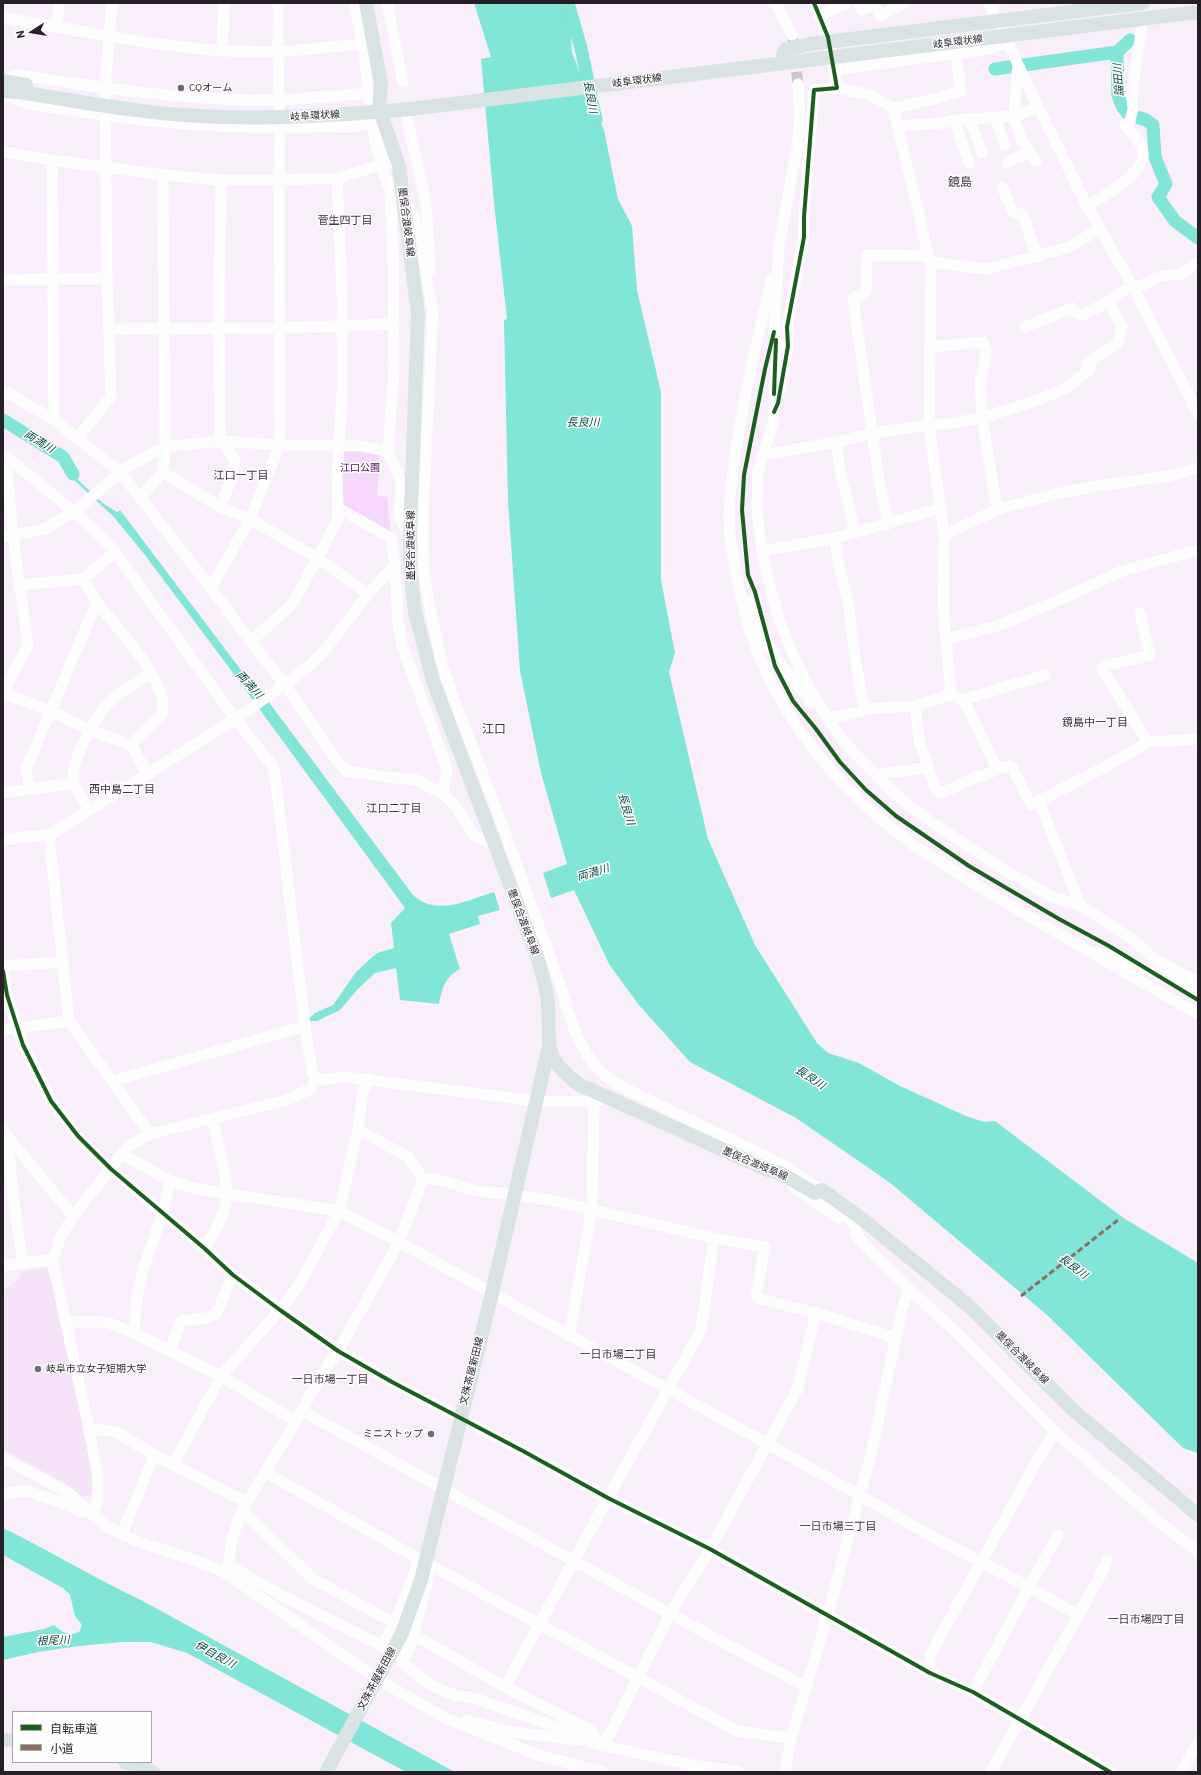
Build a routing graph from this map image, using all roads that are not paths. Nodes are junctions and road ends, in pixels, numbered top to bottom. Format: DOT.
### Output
graph roads {
  1 [pos="59,3"];
  2 [pos="112,3"];
  3 [pos="224,3"];
  4 [pos="278,3"];
  5 [pos="354,3"];
  6 [pos="366,3"];
  7 [pos="387,3"];
  8 [pos="776,3"];
  9 [pos="814,3"];
  10 [pos="846,3"];
  11 [pos="858,3"];
  12 [pos="904,3"];
  13 [pos="989,3"];
  14 [pos="1143,3"];
  15 [pos="1196,3"];
  16 [pos="1117,5"];
  17 [pos="1089,6"];
  18 [pos="1198,12"];
  19 [pos="819,16"];
  20 [pos="3,18"];
  21 [pos="997,19"];
  22 [pos="1198,20"];
  23 [pos="1142,26"];
  24 [pos="56,28"];
  25 [pos="792,35"];
  26 [pos="110,36"];
  27 [pos="828,37"];
  28 [pos="1009,43"];
  29 [pos="363,44"];
  30 [pos="222,51"];
  31 [pos="278,52"];
  32 [pos="956,53"];
  33 [pos="810,56"];
  34 [pos="782,60"];
  35 [pos="1020,68"];
  36 [pos="834,70"];
  37 [pos="403,82"];
  38 [pos="798,84"];
  39 [pos="3,87"];
  40 [pos="105,88"];
  41 [pos="837,88"];
  42 [pos="368,93"];
  43 [pos="279,99"];
  44 [pos="404,106"];
  45 [pos="1038,107"];
  46 [pos="893,108"];
  47 [pos="106,116"];
  48 [pos="1014,116"];
  49 [pos="995,117"];
  50 [pos="970,119"];
  51 [pos="954,120"];
  52 [pos="372,125"];
  53 [pos="898,126"];
  54 [pos="280,128"];
  55 [pos="1005,145"];
  56 [pos="3,152"];
  57 [pos="982,153"];
  58 [pos="52,160"];
  59 [pos="1008,162"];
  60 [pos="969,163"];
  61 [pos="382,165"];
  62 [pos="399,166"];
  63 [pos="106,168"];
  64 [pos="163,175"];
  65 [pos="337,178"];
  66 [pos="221,180"];
  67 [pos="279,180"];
  68 [pos="1002,187"];
  69 [pos="403,202"];
  70 [pos="1087,206"];
  71 [pos="1100,229"];
  72 [pos="778,252"];
  73 [pos="1037,257"];
  74 [pos="929,259"];
  75 [pos="1198,262"];
  76 [pos="107,278"];
  77 [pos="53,279"];
  78 [pos="3,280"];
  79 [pos="1133,287"];
  80 [pos="430,293"];
  81 [pos="1108,302"];
  82 [pos="394,324"];
  83 [pos="342,325"];
  84 [pos="1025,327"];
  85 [pos="279,328"];
  86 [pos="164,329"];
  87 [pos="220,329"];
  88 [pos="109,330"];
  89 [pos="929,347"];
  90 [pos="3,390"];
  91 [pos="774,412"];
  92 [pos="1198,413"];
  93 [pos="982,418"];
  94 [pos="54,420"];
  95 [pos="929,425"];
  96 [pos="873,433"];
  97 [pos="77,439"];
  98 [pos="221,441"];
  99 [pos="837,442"];
  100 [pos="339,444"];
  101 [pos="280,445"];
  102 [pos="165,447"];
  103 [pos="388,452"];
  104 [pos="4,455"];
  105 [pos="764,455"];
  106 [pos="1198,468"];
  107 [pos="163,472"];
  108 [pos="117,474"];
  109 [pos="140,498"];
  110 [pos="220,507"];
  111 [pos="338,508"];
  112 [pos="941,508"];
  113 [pos="76,509"];
  114 [pos="999,509"];
  115 [pos="250,519"];
  116 [pos="888,524"];
  117 [pos="855,532"];
  118 [pos="944,535"];
  119 [pos="8,536"];
  120 [pos="410,536"];
  121 [pos="835,538"];
  122 [pos="1198,550"];
  123 [pos="762,551"];
  124 [pos="115,552"];
  125 [pos="317,558"];
  126 [pos="395,565"];
  127 [pos="736,574"];
  128 [pos="83,579"];
  129 [pos="19,585"];
  130 [pos="211,588"];
  131 [pos="368,594"];
  132 [pos="97,602"];
  133 [pos="429,603"];
  134 [pos="1140,612"];
  135 [pos="946,639"];
  136 [pos="251,642"];
  137 [pos="152,672"];
  138 [pos="1045,674"];
  139 [pos="433,681"];
  140 [pos="284,686"];
  141 [pos="3,692"];
  142 [pos="951,695"];
  143 [pos="962,700"];
  144 [pos="915,706"];
  145 [pos="864,709"];
  146 [pos="51,712"];
  147 [pos="826,715"];
  148 [pos="238,718"];
  149 [pos="89,730"];
  150 [pos="1198,739"];
  151 [pos="1148,742"];
  152 [pos="131,745"];
  153 [pos="928,768"];
  154 [pos="997,769"];
  155 [pos="148,774"];
  156 [pos="878,777"];
  157 [pos="74,783"];
  158 [pos="30,789"];
  159 [pos="3,792"];
  160 [pos="443,794"];
  161 [pos="1039,801"];
  162 [pos="89,809"];
  163 [pos="49,835"];
  164 [pos="3,839"];
  165 [pos="494,845"];
  166 [pos="1080,905"];
  167 [pos="1091,953"];
  168 [pos="63,962"];
  169 [pos="3,966"];
  170 [pos="3,971"];
  171 [pos="1198,982"];
  172 [pos="1198,991"];
  173 [pos="1198,1014"];
  174 [pos="69,1021"];
  175 [pos="305,1026"];
  176 [pos="17,1028"];
  177 [pos="3,1030"];
  178 [pos="548,1046"];
  179 [pos="368,1079"];
  180 [pos="316,1080"];
  181 [pos="113,1081"];
  182 [pos="608,1098"];
  183 [pos="536,1101"];
  184 [pos="594,1102"];
  185 [pos="213,1119"];
  186 [pos="358,1130"];
  187 [pos="150,1134"];
  188 [pos="6,1135"];
  189 [pos="122,1154"];
  190 [pos="111,1169"];
  191 [pos="768,1170"];
  192 [pos="422,1178"];
  193 [pos="170,1181"];
  194 [pos="822,1190"];
  195 [pos="227,1193"];
  196 [pos="513,1195"];
  197 [pos="592,1209"];
  198 [pos="339,1211"];
  199 [pos="163,1212"];
  200 [pos="73,1216"];
  201 [pos="714,1238"];
  202 [pos="859,1239"];
  203 [pos="398,1242"];
  204 [pos="204,1248"];
  205 [pos="52,1259"];
  206 [pos="23,1264"];
  207 [pos="3,1266"];
  208 [pos="233,1276"];
  209 [pos="909,1289"];
  210 [pos="492,1292"];
  211 [pos="280,1310"];
  212 [pos="816,1313"];
  213 [pos="66,1322"];
  214 [pos="134,1332"];
  215 [pos="569,1336"];
  216 [pos="896,1338"];
  217 [pos="338,1351"];
  218 [pos="170,1352"];
  219 [pos="221,1376"];
  220 [pos="667,1390"];
  221 [pos="302,1411"];
  222 [pos="460,1418"];
  223 [pos="295,1421"];
  224 [pos="90,1429"];
  225 [pos="1055,1432"];
  226 [pos="768,1444"];
  227 [pos="154,1455"];
  228 [pos="3,1458"];
  229 [pos="173,1466"];
  230 [pos="265,1472"];
  231 [pos="3,1486"];
  232 [pos="442,1489"];
  233 [pos="3,1492"];
  234 [pos="16,1492"];
  235 [pos="859,1495"];
  236 [pos="608,1498"];
  237 [pos="244,1506"];
  238 [pos="91,1512"];
  239 [pos="1198,1515"];
  240 [pos="122,1534"];
  241 [pos="1058,1535"];
  242 [pos="710,1549"];
  243 [pos="1198,1551"];
  244 [pos="574,1560"];
  245 [pos="1107,1561"];
  246 [pos="425,1562"];
  247 [pos="982,1562"];
  248 [pos="228,1570"];
  249 [pos="1029,1587"];
  250 [pos="670,1614"];
  251 [pos="828,1614"];
  252 [pos="1078,1614"];
  253 [pos="394,1623"];
  254 [pos="539,1623"];
  255 [pos="414,1635"];
  256 [pos="930,1673"];
  257 [pos="639,1677"];
  258 [pos="375,1683"];
  259 [pos="506,1687"];
  260 [pos="807,1687"];
  261 [pos="972,1692"];
  262 [pos="445,1718"];
  263 [pos="1021,1720"];
  264 [pos="791,1738"];
  265 [pos="1198,1743"];
  266 [pos="597,1744"];
  267 [pos="128,1763"];
  268 [pos="153,1772"];
  269 [pos="326,1772"];
  270 [pos="603,1772"];
  271 [pos="738,1772"];
  272 [pos="785,1772"];
  273 [pos="991,1772"];
  274 [pos="1110,1772"];
  275 [pos="1181,1772"];
  1 -- 24 [label="street"];
  2 -- 26 [label="street"];
  3 -- 30 [label="street"];
  4 -- 31 [label="street"];
  5 -- 29 [label="street"];
  6 -- 62 [label="main road, 墨俣合渡岐阜線"];
  7 -- 37 [label="street"];
  8 -- 25 [label="street"];
  9 -- 19 [label="street"];
  10 -- 19 [label="street"];
  11 -- 12 [label="street"];
  13 -- 21 [label="street"];
  14 -- 16 [label="main road"];
  15 -- 33 [label="main road, 岐阜環状線"];
  16 -- 17 [label="main road"];
  17 -- 21 [label="main road"];
  18 -- 33 [label="main road, 岐阜環状線"];
  19 -- 27 [label="street"];
  20 -- 24 [label="street"];
  21 -- 27 [label="street"];
  21 -- 28 [label="street"];
  21 -- 34 [label="main road"];
  22 -- 23 [label="main road"];
  23 -- 28 [label="main road"];
  23 -- 70 [label="street"];
  24 -- 26 [label="street"];
  26 -- 30 [label="street"];
  26 -- 40 [label="street"];
  27 -- 36 [label="street"];
  28 -- 32 [label="street"];
  28 -- 34 [label="main road"];
  28 -- 35 [label="street"];
  29 -- 31 [label="street"];
  29 -- 42 [label="street"];
  30 -- 31 [label="street"];
  31 -- 43 [label="street"];
  32 -- 36 [label="street"];
  32 -- 46 [label="street"];
  33 -- 34 [label="main road, 岐阜環状線"];
  34 -- 44 [label="main road, 岐阜環状線"];
  35 -- 45 [label="street"];
  35 -- 48 [label="street"];
  36 -- 41 [label="street"];
  38 -- 72 [label="street"];
  39 -- 40 [label="street"];
  39 -- 44 [label="main road, 岐阜環状線"];
  39 -- 47 [label="street"];
  40 -- 43 [label="street"];
  40 -- 47 [label="street"];
  41 -- 46 [label="street"];
  41 -- 91 [label="street"];
  42 -- 43 [label="street"];
  42 -- 52 [label="street"];
  43 -- 54 [label="street"];
  44 -- 80 [label="street"];
  45 -- 48 [label="street"];
  45 -- 70 [label="street"];
  46 -- 53 [label="street"];
  47 -- 54 [label="street"];
  47 -- 63 [label="street"];
  48 -- 49 [label="street"];
  48 -- 59 [label="street"];
  49 -- 50 [label="street"];
  49 -- 55 [label="street"];
  50 -- 51 [label="street"];
  50 -- 57 [label="street"];
  51 -- 53 [label="street"];
  51 -- 60 [label="street"];
  52 -- 54 [label="street"];
  52 -- 61 [label="street"];
  52 -- 62 [label="street"];
  53 -- 74 [label="street"];
  54 -- 67 [label="street"];
  56 -- 58 [label="street"];
  58 -- 63 [label="street"];
  58 -- 77 [label="street"];
  61 -- 65 [label="street"];
  61 -- 82 [label="street"];
  62 -- 69 [label="main road, 墨俣合渡岐阜線"];
  63 -- 64 [label="street"];
  63 -- 76 [label="street"];
  64 -- 66 [label="street"];
  64 -- 86 [label="street"];
  65 -- 67 [label="street"];
  65 -- 83 [label="street"];
  66 -- 67 [label="street"];
  66 -- 87 [label="street"];
  67 -- 85 [label="street"];
  68 -- 73 [label="street"];
  69 -- 80 [label="street"];
  69 -- 120 [label="main road, 墨俣合渡岐阜線"];
  70 -- 71 [label="street"];
  71 -- 73 [label="street"];
  71 -- 79 [label="street"];
  72 -- 91 [label="street"];
  72 -- 127 [label="street"];
  73 -- 74 [label="street"];
  74 -- 89 [label="street"];
  74 -- 96 [label="street"];
  75 -- 79 [label="street"];
  76 -- 77 [label="street"];
  76 -- 88 [label="street"];
  77 -- 78 [label="street"];
  77 -- 94 [label="street"];
  79 -- 81 [label="street"];
  79 -- 92 [label="street"];
  80 -- 133 [label="street"];
  81 -- 84 [label="street"];
  81 -- 93 [label="street"];
  82 -- 83 [label="street"];
  82 -- 103 [label="street"];
  83 -- 85 [label="street"];
  83 -- 100 [label="street"];
  85 -- 87 [label="street"];
  85 -- 101 [label="street"];
  86 -- 87 [label="street"];
  86 -- 88 [label="street"];
  86 -- 102 [label="street"];
  87 -- 98 [label="street"];
  88 -- 97 [label="street"];
  89 -- 93 [label="street"];
  89 -- 95 [label="street"];
  90 -- 94 [label="street"];
  91 -- 105 [label="street"];
  93 -- 95 [label="street"];
  93 -- 114 [label="street"];
  94 -- 97 [label="street"];
  95 -- 96 [label="street"];
  95 -- 112 [label="street"];
  96 -- 99 [label="street"];
  96 -- 116 [label="street"];
  97 -- 108 [label="street"];
  98 -- 101 [label="street"];
  98 -- 102 [label="street"];
  98 -- 110 [label="street"];
  99 -- 105 [label="street"];
  99 -- 117 [label="street"];
  100 -- 101 [label="street"];
  100 -- 103 [label="street"];
  100 -- 111 [label="street"];
  101 -- 115 [label="street"];
  102 -- 107 [label="street"];
  102 -- 108 [label="street"];
  103 -- 120 [label="street"];
  104 -- 113 [label="street"];
  104 -- 119 [label="street"];
  105 -- 123 [label="street"];
  106 -- 114 [label="street"];
  107 -- 109 [label="street"];
  107 -- 110 [label="street"];
  108 -- 109 [label="street"];
  108 -- 113 [label="street"];
  109 -- 130 [label="street"];
  110 -- 115 [label="street"];
  111 -- 125 [label="street"];
  111 -- 126 [label="street"];
  112 -- 116 [label="street"];
  112 -- 118 [label="street"];
  113 -- 119 [label="street"];
  113 -- 124 [label="street"];
  114 -- 118 [label="street"];
  115 -- 125 [label="street"];
  115 -- 130 [label="street"];
  116 -- 117 [label="street"];
  117 -- 121 [label="street"];
  118 -- 135 [label="street"];
  119 -- 129 [label="street"];
  120 -- 139 [label="main road, 墨俣合渡岐阜線"];
  121 -- 123 [label="street"];
  121 -- 145 [label="street"];
  122 -- 135 [label="street"];
  123 -- 147 [label="street"];
  124 -- 128 [label="street"];
  124 -- 148 [label="street"];
  125 -- 131 [label="street"];
  125 -- 136 [label="street"];
  126 -- 131 [label="street"];
  126 -- 160 [label="street"];
  127 -- 147 [label="street"];
  127 -- 167 [label="street"];
  128 -- 129 [label="street"];
  128 -- 132 [label="street"];
  129 -- 141 [label="street"];
  130 -- 136 [label="street"];
  131 -- 140 [label="street"];
  132 -- 137 [label="street"];
  132 -- 146 [label="street"];
  133 -- 139 [label="street"];
  133 -- 194 [label="street"];
  134 -- 151 [label="street"];
  135 -- 142 [label="street"];
  136 -- 140 [label="street"];
  137 -- 149 [label="street"];
  137 -- 152 [label="street"];
  138 -- 143 [label="street"];
  139 -- 165 [label="main road, 墨俣合渡岐阜線"];
  140 -- 148 [label="street"];
  140 -- 160 [label="street"];
  141 -- 146 [label="street"];
  142 -- 143 [label="street"];
  142 -- 144 [label="street"];
  143 -- 154 [label="street"];
  144 -- 145 [label="street"];
  144 -- 153 [label="street"];
  145 -- 147 [label="street"];
  146 -- 149 [label="street"];
  146 -- 158 [label="street"];
  147 -- 156 [label="street"];
  148 -- 155 [label="street"];
  148 -- 175 [label="street"];
  149 -- 152 [label="street"];
  149 -- 157 [label="street"];
  150 -- 151 [label="street"];
  151 -- 161 [label="street"];
  152 -- 155 [label="street"];
  153 -- 154 [label="street"];
  153 -- 156 [label="street"];
  154 -- 161 [label="street"];
  155 -- 162 [label="street"];
  156 -- 166 [label="street"];
  157 -- 158 [label="street"];
  157 -- 162 [label="street"];
  158 -- 159 [label="street"];
  160 -- 165 [label="street"];
  161 -- 166 [label="street"];
  162 -- 163 [label="street"];
  163 -- 164 [label="street"];
  163 -- 168 [label="street"];
  165 -- 178 [label="main road, 墨俣合渡岐阜線"];
  166 -- 171 [label="street"];
  167 -- 172 [label="street"];
  167 -- 173 [label="street"];
  168 -- 169 [label="street"];
  168 -- 174 [label="street"];
  170 -- 176 [label="street"];
  174 -- 176 [label="street"];
  174 -- 181 [label="street"];
  175 -- 180 [label="street"];
  175 -- 181 [label="street"];
  176 -- 177 [label="street"];
  176 -- 190 [label="street"];
  178 -- 182 [label="main road, 墨俣合渡岐阜線"];
  178 -- 183 [label="main road, 文殊茶屋新田線"];
  179 -- 180 [label="street"];
  179 -- 183 [label="street"];
  179 -- 186 [label="street"];
  180 -- 185 [label="street"];
  181 -- 187 [label="street"];
  182 -- 184 [label="street"];
  182 -- 191 [label="main road, 墨俣合渡岐阜線"];
  183 -- 184 [label="street"];
  183 -- 196 [label="main road, 文殊茶屋新田線"];
  184 -- 197 [label="street"];
  185 -- 187 [label="street"];
  185 -- 195 [label="street"];
  186 -- 192 [label="street"];
  186 -- 198 [label="street"];
  187 -- 189 [label="street"];
  188 -- 200 [label="street"];
  188 -- 206 [label="street"];
  189 -- 190 [label="street"];
  189 -- 193 [label="street"];
  190 -- 199 [label="street"];
  190 -- 200 [label="street"];
  191 -- 194 [label="main road, 墨俣合渡岐阜線"];
  191 -- 202 [label="street"];
  192 -- 196 [label="street"];
  192 -- 203 [label="street"];
  193 -- 195 [label="street"];
  193 -- 199 [label="street"];
  194 -- 202 [label="street"];
  194 -- 239 [label="main road, 墨俣合渡岐阜線"];
  195 -- 198 [label="street"];
  195 -- 204 [label="street"];
  196 -- 197 [label="street"];
  196 -- 210 [label="main road, 文殊茶屋新田線"];
  197 -- 201 [label="street"];
  197 -- 215 [label="street"];
  198 -- 203 [label="street"];
  198 -- 211 [label="street"];
  199 -- 204 [label="street"];
  199 -- 214 [label="street"];
  200 -- 205 [label="street"];
  201 -- 212 [label="street"];
  201 -- 220 [label="street"];
  202 -- 209 [label="street"];
  203 -- 210 [label="street"];
  203 -- 217 [label="street"];
  204 -- 208 [label="street"];
  205 -- 206 [label="street"];
  205 -- 213 [label="street"];
  206 -- 207 [label="street"];
  208 -- 211 [label="street"];
  208 -- 218 [label="street"];
  209 -- 216 [label="street"];
  209 -- 225 [label="street"];
  210 -- 215 [label="street"];
  210 -- 222 [label="main road, 文殊茶屋新田線"];
  211 -- 217 [label="street"];
  211 -- 219 [label="street"];
  212 -- 216 [label="street"];
  212 -- 226 [label="street"];
  213 -- 214 [label="street"];
  213 -- 224 [label="street"];
  214 -- 218 [label="street"];
  215 -- 220 [label="street"];
  216 -- 235 [label="street"];
  217 -- 221 [label="street"];
  217 -- 222 [label="street"];
  218 -- 219 [label="street"];
  219 -- 223 [label="street"];
  219 -- 229 [label="street"];
  220 -- 226 [label="street"];
  220 -- 236 [label="street"];
  221 -- 223 [label="street"];
  221 -- 232 [label="street"];
  222 -- 232 [label="main road, 文殊茶屋新田線"];
  222 -- 236 [label="street"];
  223 -- 230 [label="street"];
  224 -- 227 [label="street"];
  224 -- 238 [label="street"];
  225 -- 243 [label="street"];
  225 -- 247 [label="street"];
  226 -- 235 [label="street"];
  226 -- 242 [label="street"];
  227 -- 229 [label="street"];
  227 -- 240 [label="street"];
  228 -- 238 [label="street"];
  229 -- 237 [label="street"];
  230 -- 237 [label="street"];
  230 -- 246 [label="street"];
  231 -- 234 [label="street"];
  232 -- 244 [label="street"];
  232 -- 246 [label="main road, 文殊茶屋新田線"];
  233 -- 234 [label="street"];
  234 -- 238 [label="street"];
  235 -- 247 [label="street"];
  235 -- 251 [label="street"];
  236 -- 242 [label="street"];
  236 -- 244 [label="street"];
  237 -- 248 [label="street"];
  237 -- 253 [label="street"];
  238 -- 240 [label="street"];
  240 -- 248 [label="street"];
  241 -- 249 [label="street"];
  242 -- 250 [label="street"];
  242 -- 251 [label="street"];
  244 -- 250 [label="street"];
  244 -- 254 [label="street"];
  245 -- 252 [label="street"];
  246 -- 253 [label="street"];
  246 -- 254 [label="street"];
  246 -- 255 [label="street"];
  246 -- 258 [label="main road, 文殊茶屋新田線"];
  247 -- 249 [label="street"];
  247 -- 256 [label="street"];
  248 -- 253 [label="street"];
  248 -- 258 [label="street"];
  249 -- 252 [label="street"];
  249 -- 261 [label="street"];
  250 -- 257 [label="street"];
  250 -- 260 [label="street"];
  251 -- 256 [label="street"];
  251 -- 260 [label="street"];
  252 -- 263 [label="street"];
  254 -- 257 [label="street"];
  254 -- 259 [label="street"];
  255 -- 259 [label="street"];
  255 -- 266 [label="street"];
  256 -- 261 [label="street"];
  257 -- 264 [label="street"];
  257 -- 266 [label="street"];
  258 -- 262 [label="street"];
  258 -- 269 [label="main road, 文殊茶屋新田線"];
  259 -- 266 [label="street"];
  260 -- 264 [label="street"];
  261 -- 263 [label="street"];
  262 -- 266 [label="street"];
  262 -- 270 [label="street"];
  263 -- 273 [label="street"];
  263 -- 274 [label="street"];
  264 -- 272 [label="street"];
  265 -- 275 [label="street"];
  266 -- 271 [label="street"];
  267 -- 268 [label="main road"];
}
